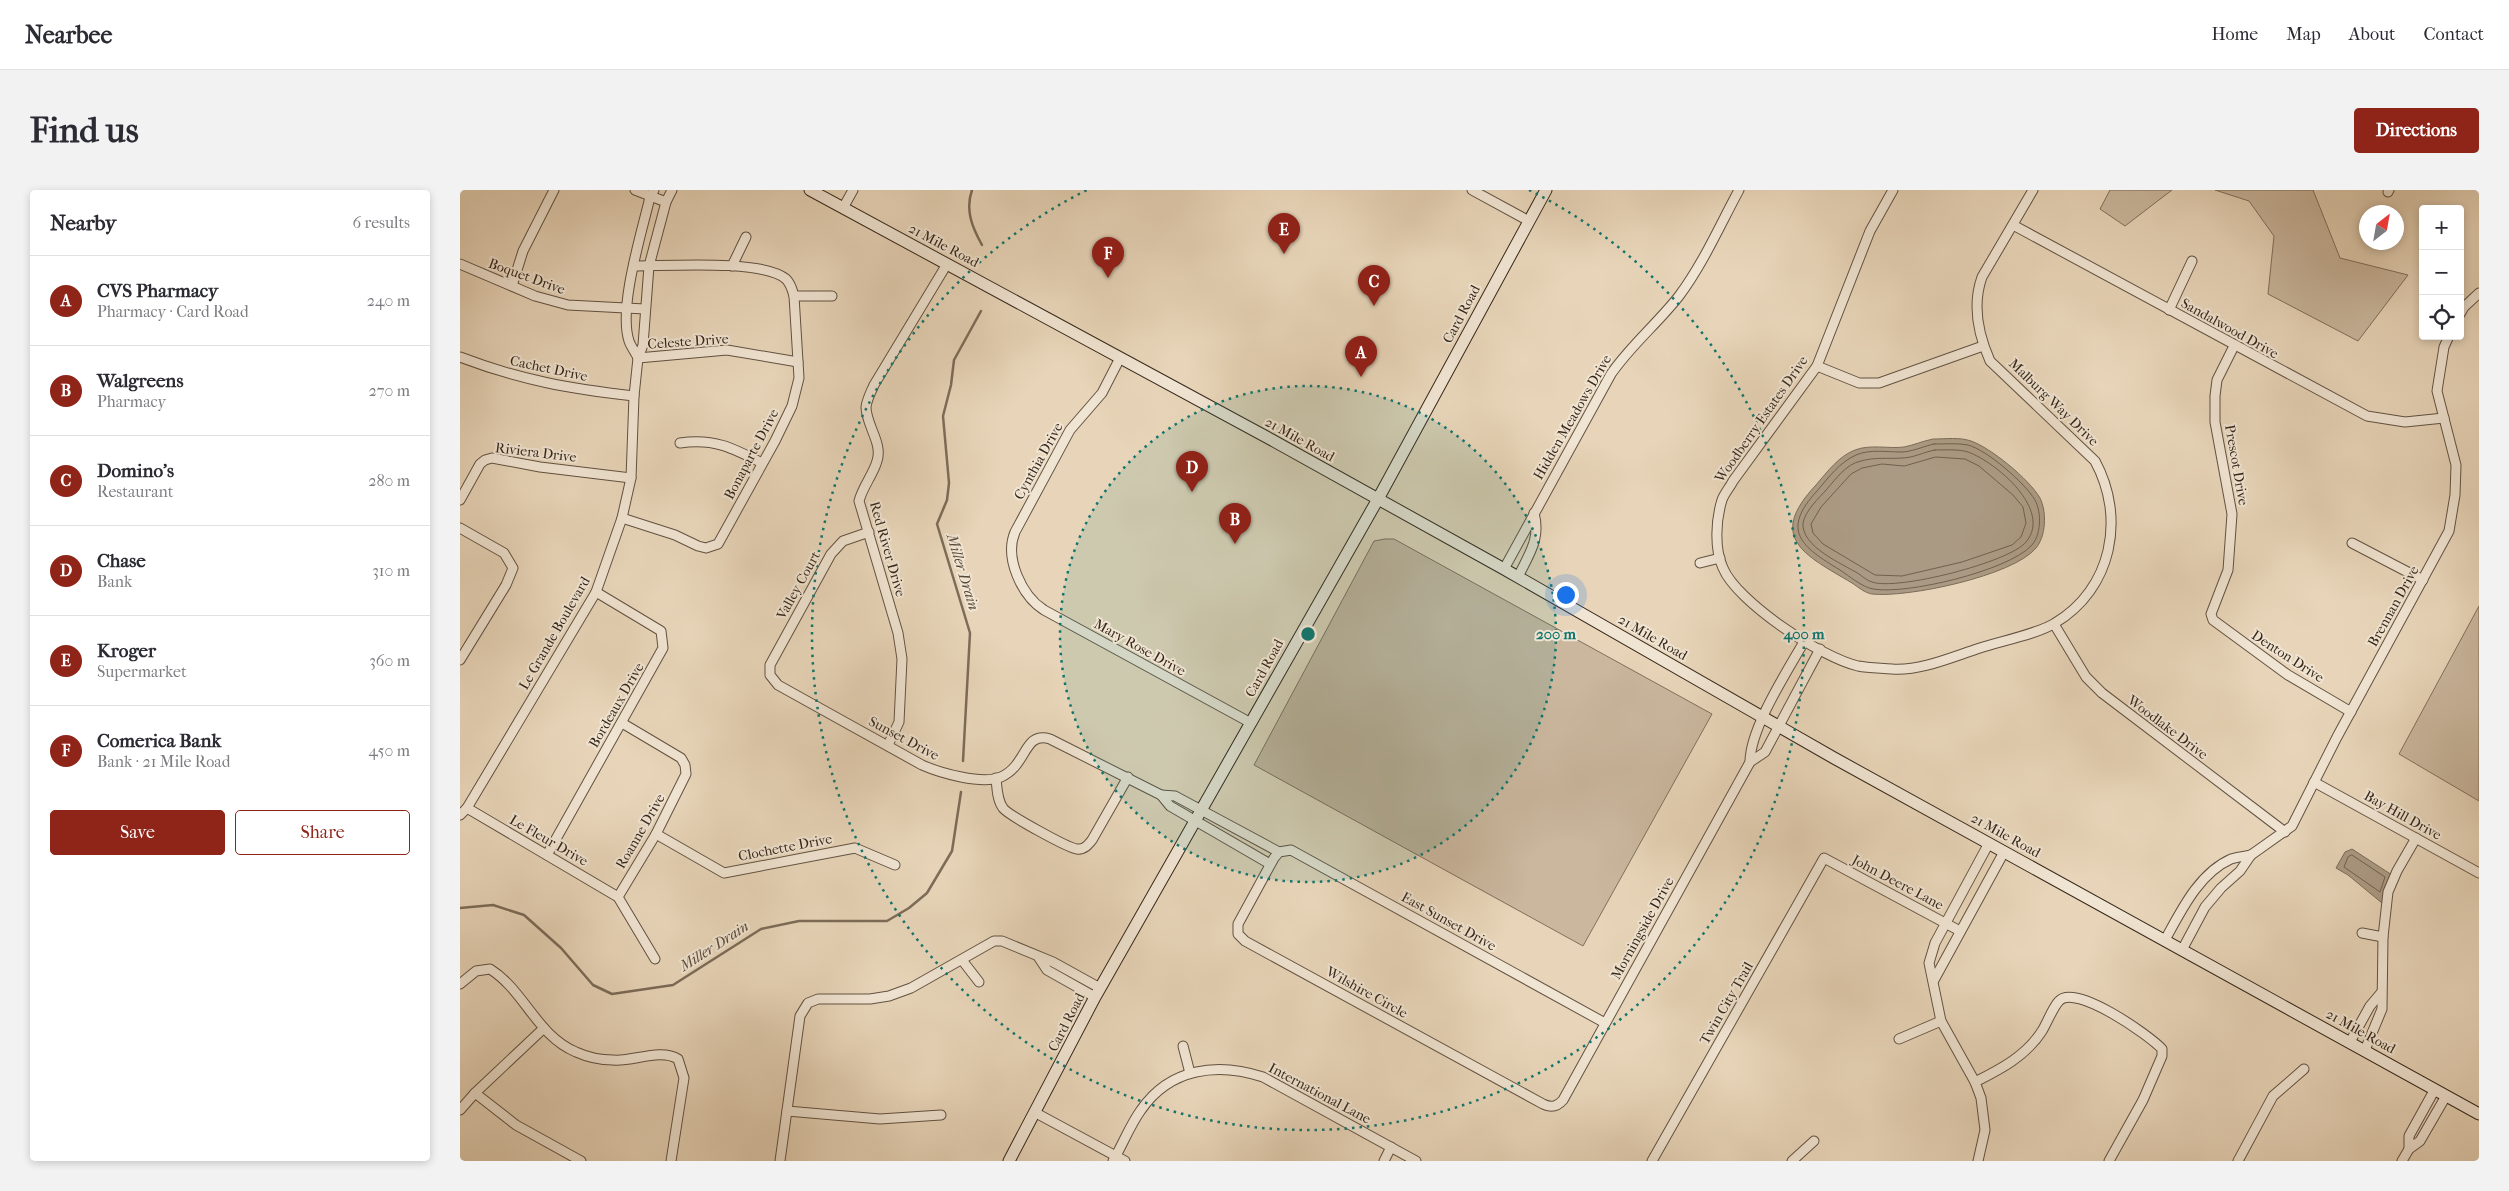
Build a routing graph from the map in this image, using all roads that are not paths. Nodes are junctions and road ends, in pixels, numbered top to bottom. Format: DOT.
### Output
graph roads {
  1 [pos="554,190"];
  2 [pos="635,190"];
  3 [pos="672,190"];
  4 [pos="810,190"];
  5 [pos="853,190"];
  6 [pos="1472,190"];
  7 [pos="1546,190"];
  8 [pos="1740,190"];
  9 [pos="1892,190"];
  10 [pos="2033,190"];
  11 [pos="652,193"];
  12 [pos="666,202"];
  13 [pos="843,208"];
  14 [pos="1529,222"];
  15 [pos="2013,225"];
  16 [pos="746,237"];
  17 [pos="2192,262"];
  18 [pos="460,264"];
  19 [pos="947,264"];
  20 [pos="634,266"];
  21 [pos="649,266"];
  22 [pos="732,266"];
  23 [pos="512,286"];
  24 [pos="2479,293"];
  25 [pos="794,296"];
  26 [pos="832,296"];
  27 [pos="2464,306"];
  28 [pos="645,309"];
  29 [pos="627,310"];
  30 [pos="2169,310"];
  31 [pos="2447,340"];
  32 [pos="1983,346"];
  33 [pos="2234,346"];
  34 [pos="460,357"];
  35 [pos="638,358"];
  36 [pos="1120,358"];
  37 [pos="798,362"];
  38 [pos="1817,366"];
  39 [pos="634,396"];
  40 [pos="2444,418"];
  41 [pos="680,443"];
  42 [pos="762,463"];
  43 [pos="630,478"];
  44 [pos="1378,499"];
  45 [pos="460,500"];
  46 [pos="1534,512"];
  47 [pos="622,518"];
  48 [pos="460,528"];
  49 [pos="869,532"];
  50 [pos="2352,543"];
  51 [pos="1720,558"];
  52 [pos="1700,563"];
  53 [pos="1504,569"];
  54 [pos="1518,577"];
  55 [pos="2422,580"];
  56 [pos="1023,588"];
  57 [pos="596,592"];
  58 [pos="2213,620"];
  59 [pos="2054,624"];
  60 [pos="1805,640"];
  61 [pos="1820,649"];
  62 [pos="460,660"];
  63 [pos="769,671"];
  64 [pos="2351,712"];
  65 [pos="1764,717"];
  66 [pos="622,723"];
  67 [pos="1251,723"];
  68 [pos="1779,726"];
  69 [pos="888,745"];
  70 [pos="1750,762"];
  71 [pos="1128,777"];
  72 [pos="996,778"];
  73 [pos="2314,782"];
  74 [pos="1161,795"];
  75 [pos="1203,810"];
  76 [pos="463,812"];
  77 [pos="1196,822"];
  78 [pos="2285,832"];
  79 [pos="656,834"];
  80 [pos="2416,838"];
  81 [pos="1989,843"];
  82 [pos="1279,852"];
  83 [pos="2004,852"];
  84 [pos="547,855"];
  85 [pos="2251,855"];
  86 [pos="1824,858"];
  87 [pos="1270,864"];
  88 [pos="895,865"];
  89 [pos="2479,872"];
  90 [pos="2209,876"];
  91 [pos="1964,887"];
  92 [pos="2221,888"];
  93 [pos="618,896"];
  94 [pos="1979,896"];
  95 [pos="1945,922"];
  96 [pos="1960,931"];
  97 [pos="2362,934"];
  98 [pos="2383,937"];
  99 [pos="2165,940"];
  100 [pos="2182,950"];
  101 [pos="655,959"];
  102 [pos="962,960"];
  103 [pos="1934,980"];
  104 [pos="979,982"];
  105 [pos="460,984"];
  106 [pos="1098,993"];
  107 [pos="2381,993"];
  108 [pos="1941,1021"];
  109 [pos="1605,1023"];
  110 [pos="544,1028"];
  111 [pos="1899,1039"];
  112 [pos="2350,1042"];
  113 [pos="1184,1046"];
  114 [pos="2365,1050"];
  115 [pos="2304,1069"];
  116 [pos="1190,1073"];
  117 [pos="1976,1082"];
  118 [pos="2435,1089"];
  119 [pos="475,1093"];
  120 [pos="2446,1096"];
  121 [pos="1555,1106"];
  122 [pos="460,1110"];
  123 [pos="787,1111"];
  124 [pos="1036,1113"];
  125 [pos="2479,1114"];
  126 [pos="941,1115"];
  127 [pos="1814,1141"];
  128 [pos="1391,1147"];
  129 [pos="2409,1148"];
  130 [pos="1115,1158"];
  131 [pos="581,1161"];
  132 [pos="671,1161"];
  133 [pos="780,1161"];
  134 [pos="1009,1161"];
  135 [pos="1125,1161"];
  136 [pos="1384,1161"];
  137 [pos="1416,1161"];
  138 [pos="1652,1161"];
  139 [pos="1792,1161"];
  140 [pos="1978,1161"];
  141 [pos="2110,1161"];
  142 [pos="2238,1161"];
  143 [pos="2402,1161"];
  1 -- 23 [label="street"];
  2 -- 11 [label="street"];
  3 -- 12 [label="street, Le Grande Boulevard"];
  4 -- 13 [label="street, 21 Mile Road"];
  5 -- 13 [label="street"];
  6 -- 14 [label="street"];
  7 -- 14 [label="street, Card Road"];
  8 -- 46 [label="street, Hidden Meadows Drive"];
  9 -- 38 [label="street, Woodberry Estates Drive"];
  10 -- 15 [label="street, Malburg Way Drive"];
  11 -- 12 [label="street"];
  11 -- 20 [label="street, Le Grande Boulevard"];
  12 -- 21 [label="street, Le Grande Boulevard"];
  13 -- 19 [label="street, 21 Mile Road"];
  14 -- 44 [label="street, Card Road"];
  15 -- 30 [label="street, Sandalwood Drive"];
  15 -- 32 [label="street, Malburg Way Drive"];
  16 -- 22 [label="street"];
  17 -- 30 [label="street"];
  18 -- 23 [label="street, Boquet Drive"];
  19 -- 36 [label="street, 21 Mile Road"];
  19 -- 49 [label="street, Red River Drive"];
  20 -- 21 [label="street"];
  20 -- 29 [label="street, Le Grande Boulevard"];
  21 -- 22 [label="street"];
  21 -- 28 [label="street, Le Grande Boulevard"];
  22 -- 25 [label="street"];
  23 -- 29 [label="street, Boquet Drive"];
  24 -- 27 [label="street"];
  25 -- 26 [label="street"];
  25 -- 37 [label="street, Bonaparte Drive"];
  28 -- 29 [label="street, Boquet Drive"];
  28 -- 35 [label="street, Le Grande Boulevard"];
  29 -- 35 [label="street, Le Grande Boulevard"];
  30 -- 33 [label="street, Sandalwood Drive"];
  31 -- 40 [label="street, Brennan Drive"];
  32 -- 38 [label="street"];
  32 -- 59 [label="street, Malburg Way Drive"];
  33 -- 40 [label="street, Sandalwood Drive"];
  33 -- 58 [label="street, Prescot Drive"];
  34 -- 39 [label="street, Cachet Drive"];
  35 -- 37 [label="street, Celeste Drive"];
  35 -- 39 [label="street, Le Grande Boulevard"];
  36 -- 44 [label="street, 21 Mile Road"];
  36 -- 56 [label="street, Cynthia Drive"];
  37 -- 42 [label="street, Bonaparte Drive"];
  38 -- 51 [label="street, Woodberry Estates Drive"];
  39 -- 43 [label="street, Le Grande Boulevard"];
  40 -- 55 [label="street, Brennan Drive"];
  41 -- 42 [label="street"];
  42 -- 47 [label="street, Bonaparte Drive"];
  43 -- 45 [label="street, Riviera Drive"];
  43 -- 47 [label="street, Le Grande Boulevard"];
  44 -- 53 [label="street, 21 Mile Road"];
  44 -- 67 [label="street, Card Road"];
  46 -- 53 [label="street, Hidden Meadows Drive"];
  46 -- 54 [label="street"];
  47 -- 57 [label="street, Le Grande Boulevard"];
  48 -- 62 [label="street"];
  49 -- 63 [label="street, Valley Court"];
  49 -- 69 [label="street, Red River Drive"];
  50 -- 55 [label="street"];
  51 -- 52 [label="street"];
  51 -- 60 [label="street, Woodberry Estates Drive"];
  53 -- 54 [label="street, 21 Mile Road"];
  54 -- 65 [label="street, 21 Mile Road"];
  55 -- 64 [label="street, Brennan Drive"];
  56 -- 67 [label="street, Mary Rose Drive"];
  57 -- 66 [label="street, Bordeaux Drive"];
  57 -- 76 [label="street, Le Grande Boulevard"];
  58 -- 64 [label="street, Denton Drive"];
  59 -- 61 [label="street, Malburg Way Drive"];
  59 -- 78 [label="street, Woodlake Drive"];
  60 -- 61 [label="street, Woodberry Estates Drive"];
  60 -- 65 [label="street, Morningside Drive"];
  61 -- 68 [label="street, Morningside Drive"];
  63 -- 69 [label="street, Sunset Drive"];
  64 -- 73 [label="street, Brennan Drive"];
  65 -- 68 [label="street, 21 Mile Road"];
  65 -- 70 [label="street, Morningside Drive"];
  66 -- 79 [label="street, Roanne Drive"];
  66 -- 84 [label="street, Bordeaux Drive"];
  67 -- 75 [label="street, Card Road"];
  68 -- 70 [label="street, Morningside Drive"];
  68 -- 81 [label="street, 21 Mile Road"];
  69 -- 72 [label="street, Sunset Drive"];
  70 -- 109 [label="street, Morningside Drive"];
  71 -- 72 [label="street"];
  71 -- 72 [label="street"];
  71 -- 74 [label="street"];
  73 -- 78 [label="street, Brennan Drive"];
  73 -- 80 [label="street, Bay Hill Drive"];
  74 -- 75 [label="street"];
  74 -- 77 [label="street"];
  75 -- 77 [label="street, Card Road"];
  75 -- 82 [label="street, East Sunset Drive"];
  76 -- 84 [label="street, Le Fleur Drive"];
  77 -- 87 [label="street"];
  77 -- 106 [label="street, Card Road"];
  78 -- 85 [label="street, Brennan Drive"];
  79 -- 88 [label="street, Clochette Drive"];
  79 -- 93 [label="street, Roanne Drive"];
  80 -- 89 [label="street, Bay Hill Drive"];
  80 -- 98 [label="street"];
  81 -- 83 [label="street, 21 Mile Road"];
  81 -- 91 [label="street"];
  82 -- 87 [label="street"];
  82 -- 109 [label="street, East Sunset Drive"];
  83 -- 94 [label="street"];
  83 -- 99 [label="street, 21 Mile Road"];
  84 -- 93 [label="street, Le Fleur Drive"];
  85 -- 90 [label="street, Brennan Drive"];
  85 -- 92 [label="street, Brennan Drive"];
  86 -- 95 [label="street, John Deere Lane"];
  86 -- 138 [label="street, Twin City Trail"];
  87 -- 121 [label="street, Wilshire Circle"];
  90 -- 92 [label="street"];
  90 -- 99 [label="street, Brennan Drive"];
  91 -- 94 [label="street"];
  91 -- 95 [label="street"];
  92 -- 100 [label="street, Brennan Drive"];
  93 -- 101 [label="street"];
  94 -- 96 [label="street"];
  95 -- 96 [label="street, John Deere Lane"];
  95 -- 103 [label="street"];
  96 -- 103 [label="street"];
  97 -- 98 [label="street"];
  98 -- 107 [label="street"];
  99 -- 100 [label="street, 21 Mile Road"];
  100 -- 112 [label="street, 21 Mile Road"];
  102 -- 104 [label="street"];
  102 -- 106 [label="street"];
  102 -- 123 [label="street"];
  103 -- 108 [label="street"];
  105 -- 110 [label="street"];
  106 -- 124 [label="street, Card Road"];
  107 -- 112 [label="street"];
  107 -- 114 [label="street"];
  108 -- 111 [label="street"];
  108 -- 117 [label="street"];
  109 -- 121 [label="street, Morningside Drive"];
  110 -- 119 [label="street"];
  110 -- 132 [label="street"];
  112 -- 114 [label="street, 21 Mile Road"];
  113 -- 116 [label="street"];
  114 -- 118 [label="street, 21 Mile Road"];
  115 -- 142 [label="street"];
  116 -- 128 [label="street, International Lane"];
  116 -- 130 [label="street, International Lane"];
  117 -- 140 [label="street"];
  117 -- 141 [label="street"];
  118 -- 120 [label="street, 21 Mile Road"];
  118 -- 129 [label="street"];
  119 -- 122 [label="street"];
  119 -- 131 [label="street"];
  120 -- 125 [label="street, 21 Mile Road"];
  120 -- 129 [label="street"];
  123 -- 126 [label="street"];
  123 -- 133 [label="street"];
  124 -- 130 [label="street"];
  124 -- 134 [label="street, Card Road"];
  127 -- 139 [label="street"];
  128 -- 136 [label="street"];
  128 -- 137 [label="street, International Lane"];
  129 -- 143 [label="street"];
  130 -- 135 [label="street"];
}
